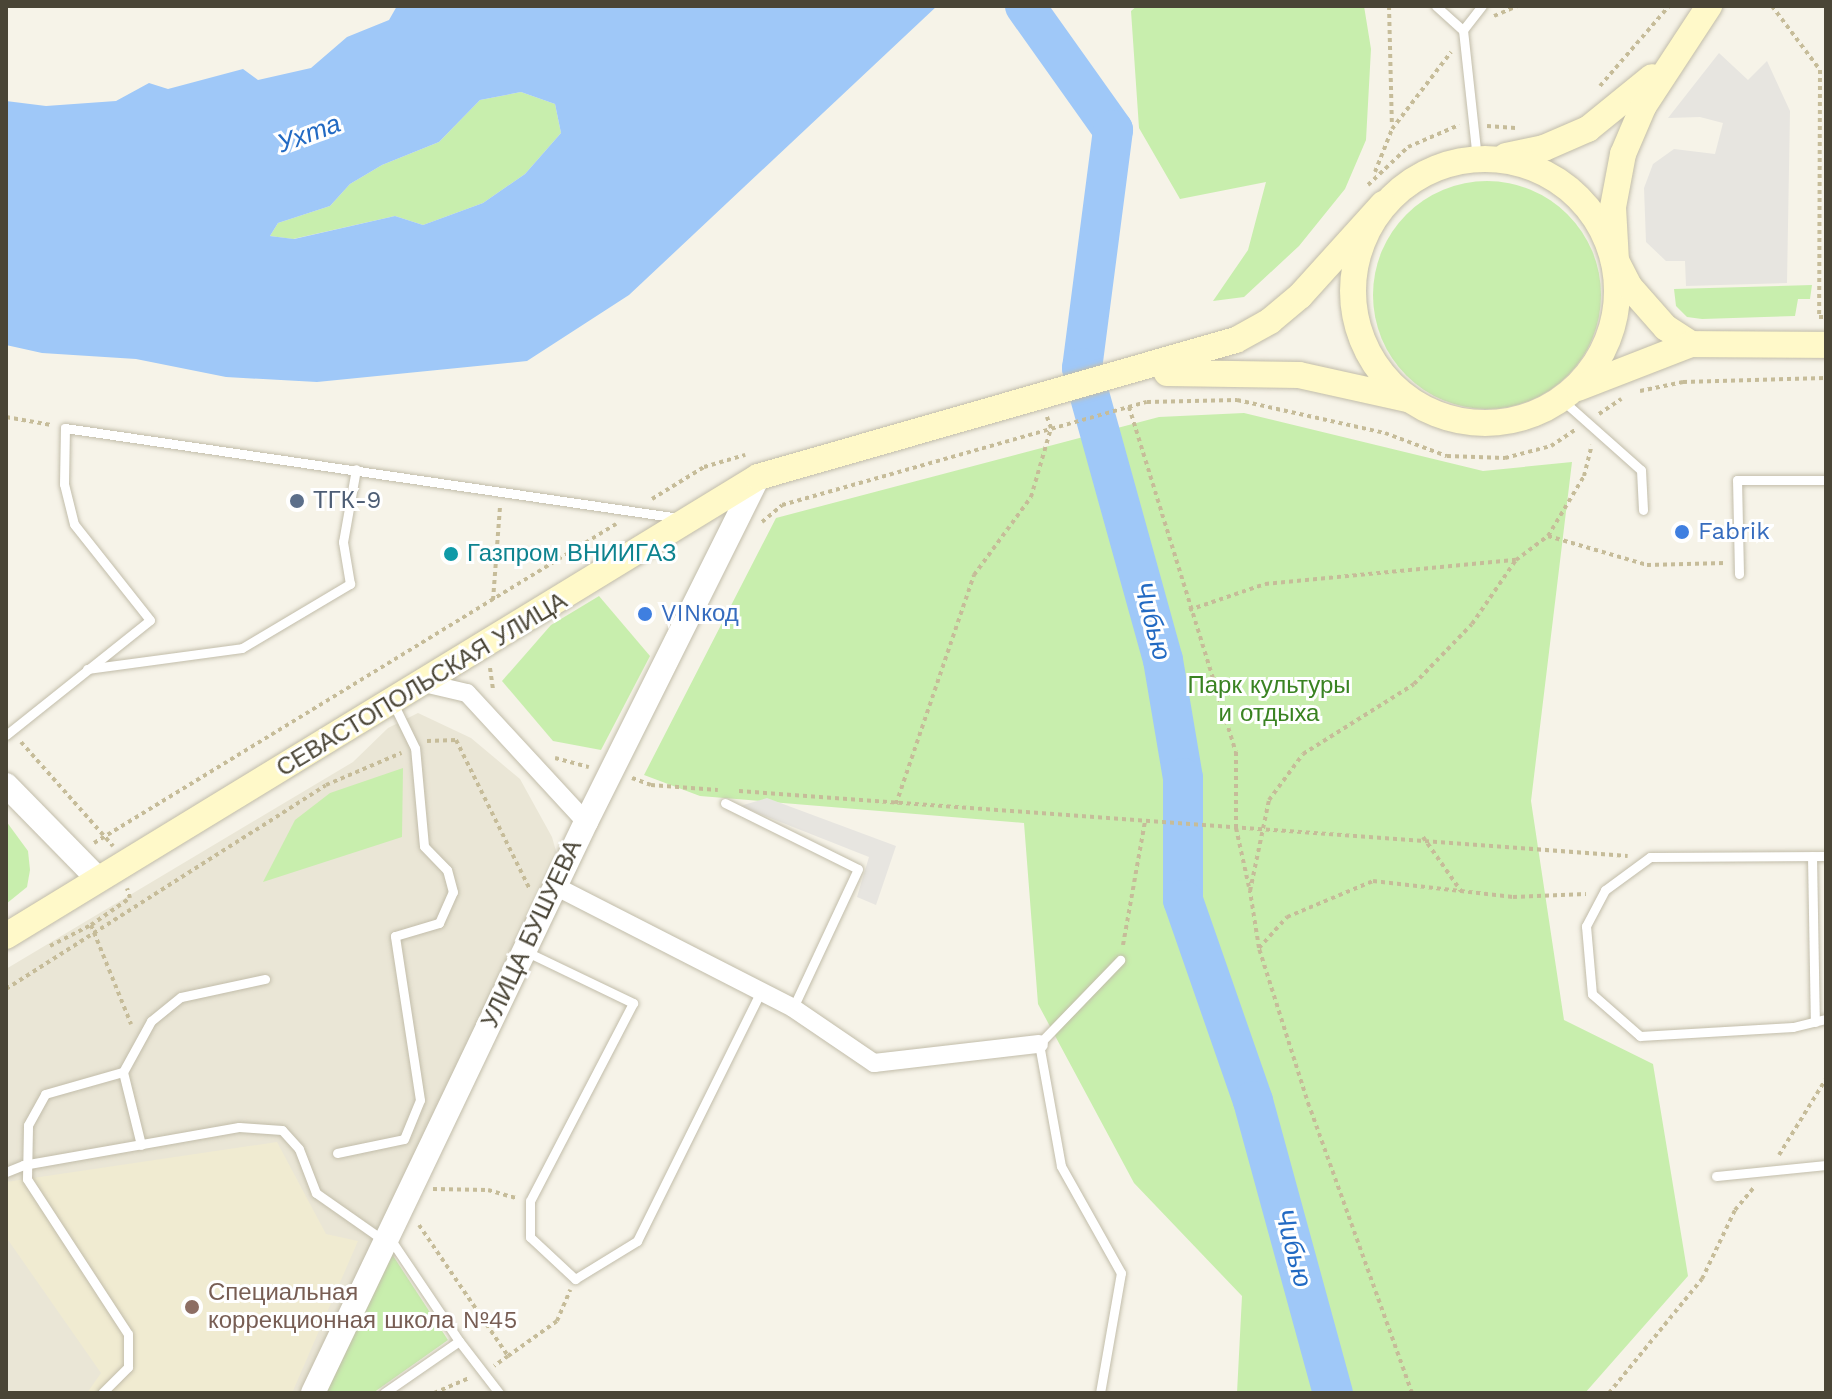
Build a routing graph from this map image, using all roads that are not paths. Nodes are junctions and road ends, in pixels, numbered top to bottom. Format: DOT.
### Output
graph roads {
  1 [pos="1436,6"];
  2 [pos="1482,6"];
  3 [pos="1709,6"];
  4 [pos="1463,30"];
  5 [pos="1670,62"];
  6 [pos="1487,159"];
  7 [pos="1383,204"];
  8 [pos="1616,261"];
  9 [pos="1691,344"];
  10 [pos="1826,345"];
  11 [pos="1123,376"];
  12 [pos="1569,394"];
  13 [pos="1407,399"];
  14 [pos="356,469"];
  15 [pos="758,477"];
  16 [pos="1826,480"];
  17 [pos="1643,510"];
  18 [pos="690,520"];
  19 [pos="1739,574"];
  20 [pos="87,669"];
  21 [pos="424,683"];
  22 [pos="392,703"];
  23 [pos="9,733"];
  24 [pos="6,785"];
  25 [pos="725,803"];
  26 [pos="586,822"];
  27 [pos="1812,856"];
  28 [pos="1826,856"];
  29 [pos="98,879"];
  30 [pos="555,886"];
  31 [pos="6,936"];
  32 [pos="524,951"];
  33 [pos="1120,960"];
  34 [pos="265,979"];
  35 [pos="761,991"];
  36 [pos="793,1008"];
  37 [pos="1826,1019"];
  38 [pos="1815,1022"];
  39 [pos="1039,1044"];
  40 [pos="123,1072"];
  41 [pos="141,1145"];
  42 [pos="337,1153"];
  43 [pos="23,1165"];
  44 [pos="1826,1165"];
  45 [pos="6,1172"];
  46 [pos="1716,1176"];
  47 [pos="387,1239"];
  48 [pos="459,1341"];
  49 [pos="102,1393"];
  50 [pos="313,1393"];
  51 [pos="384,1393"];
  52 [pos="499,1393"];
  53 [pos="1100,1393"];
  1 -- 4 [label="lane"];
  2 -- 4 [label="lane"];
  3 -- 5 [label="main road"];
  4 -- 6 [label="lane"];
  5 -- 6 [label="main road"];
  5 -- 8 [label="main road"];
  6 -- 7 [label="main road"];
  6 -- 8 [label="main road"];
  7 -- 11 [label="main road, СЕВАСТОПОЛЬСКАЯ УЛИЦА"];
  7 -- 13 [label="main road"];
  8 -- 9 [label="main road"];
  8 -- 12 [label="main road"];
  9 -- 10 [label="main road"];
  9 -- 12 [label="main road"];
  11 -- 13 [label="main road, СЕВАСТОПОЛЬСКАЯ УЛИЦА"];
  11 -- 15 [label="main road, СЕВАСТОПОЛЬСКАЯ УЛИЦА"];
  12 -- 13 [label="main road"];
  12 -- 17 [label="lane"];
  14 -- 18 [label="lane"];
  14 -- 20 [label="lane"];
  14 -- 20 [label="lane"];
  15 -- 18 [label="main road, СЕВАСТОПОЛЬСКАЯ УЛИЦА"];
  15 -- 26 [label="street, УЛИЦА БУШУЕВА"];
  16 -- 19 [label="lane"];
  18 -- 21 [label="main road, СЕВАСТОПОЛЬСКАЯ УЛИЦА"];
  20 -- 23 [label="lane"];
  21 -- 22 [label="main road, СЕВАСТОПОЛЬСКАЯ УЛИЦА"];
  21 -- 26 [label="street"];
  22 -- 29 [label="main road, СЕВАСТОПОЛЬСКАЯ УЛИЦА"];
  22 -- 42 [label="lane"];
  24 -- 29 [label="street"];
  25 -- 36 [label="lane"];
  26 -- 30 [label="street, УЛИЦА БУШУЕВА"];
  27 -- 28 [label="lane"];
  27 -- 38 [label="lane"];
  27 -- 38 [label="lane"];
  29 -- 31 [label="main road, СЕВАСТОПОЛЬСКАЯ УЛИЦА"];
  30 -- 32 [label="street, УЛИЦА БУШУЕВА"];
  30 -- 35 [label="street"];
  32 -- 35 [label="lane"];
  32 -- 47 [label="street, УЛИЦА БУШУЕВА"];
  33 -- 39 [label="lane"];
  34 -- 40 [label="lane"];
  35 -- 36 [label="street"];
  36 -- 39 [label="street"];
  37 -- 38 [label="lane"];
  39 -- 53 [label="lane"];
  40 -- 41 [label="lane"];
  40 -- 43 [label="lane"];
  41 -- 43 [label="lane"];
  41 -- 47 [label="lane"];
  43 -- 45 [label="lane"];
  43 -- 49 [label="lane"];
  44 -- 46 [label="lane"];
  47 -- 48 [label="lane"];
  47 -- 50 [label="street, УЛИЦА БУШУЕВА"];
  48 -- 51 [label="lane"];
  48 -- 52 [label="lane"];
}
